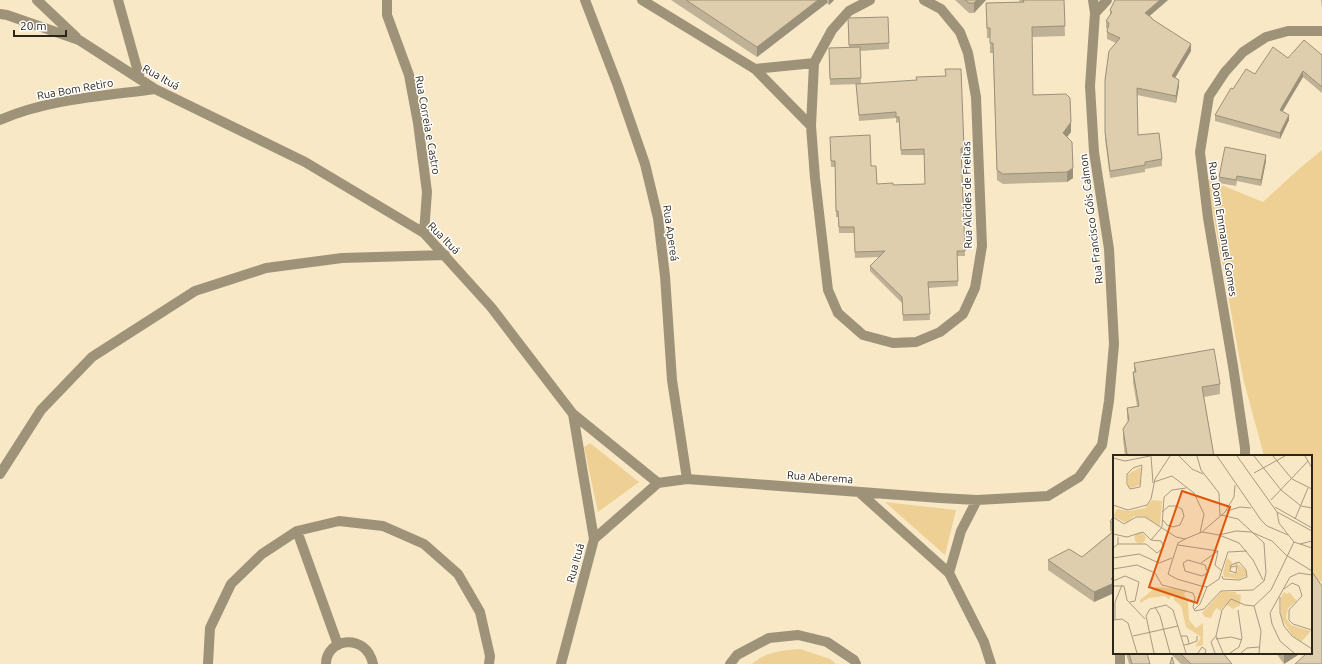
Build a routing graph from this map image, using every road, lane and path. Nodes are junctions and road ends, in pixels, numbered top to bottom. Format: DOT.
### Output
graph roads {
  1 [pos="37,0"];
  2 [pos="118,0"];
  3 [pos="378,0"];
  4 [pos="387,0"];
  5 [pos="585,0"];
  6 [pos="642,0"];
  7 [pos="870,0"];
  8 [pos="924,0"];
  9 [pos="1093,0"];
  10 [pos="1107,0"];
  11 [pos="1095,13"];
  12 [pos="0,14"];
  13 [pos="387,15"];
  14 [pos="1322,31"];
  15 [pos="79,40"];
  16 [pos="814,63"];
  17 [pos="755,69"];
  18 [pos="140,79"];
  19 [pos="155,89"];
  20 [pos="0,120"];
  21 [pos="811,126"];
  22 [pos="424,232"];
  23 [pos="445,255"];
  24 [pos="573,414"];
  25 [pos="1245,455"];
  26 [pos="0,474"];
  27 [pos="687,479"];
  28 [pos="658,483"];
  29 [pos="859,492"];
  30 [pos="977,500"];
  31 [pos="297,531"];
  32 [pos="594,539"];
  33 [pos="949,573"];
  34 [pos="338,645"];
  35 [pos="208,664"];
  36 [pos="326,664"];
  37 [pos="373,664"];
  38 [pos="489,664"];
  39 [pos="560,664"];
  40 [pos="730,664"];
  41 [pos="856,664"];
  42 [pos="991,664"];
  1 -- 15 [label="street"];
  2 -- 18 [label="street"];
  3 -- 13 [label="street"];
  4 -- 13 [label="street, Rua Correia e Castro"];
  5 -- 27 [label="street, Rua Apereá"];
  6 -- 17 [label="street"];
  7 -- 16 [label="street, Rua Alcides de Freitas"];
  8 -- 21 [label="street, Rua Alcides de Freitas"];
  9 -- 11 [label="street, Rua Francisco Góis Calmon"];
  10 -- 11 [label="street"];
  11 -- 30 [label="street, Rua Francisco Góis Calmon"];
  12 -- 15 [label="street, Rua Ituá"];
  13 -- 22 [label="street, Rua Correia e Castro"];
  14 -- 25 [label="street, Rua Dom Emmanuel Gomes"];
  15 -- 18 [label="street, Rua Ituá"];
  16 -- 17 [label="street"];
  16 -- 21 [label="street, Rua Alcides de Freitas"];
  17 -- 21 [label="street"];
  18 -- 19 [label="street, Rua Ituá"];
  19 -- 20 [label="street, Rua Bom Retiro"];
  19 -- 22 [label="street, Rua Ituá"];
  22 -- 23 [label="street, Rua Ituá"];
  23 -- 24 [label="street, Rua Ituá"];
  23 -- 26 [label="street"];
  24 -- 28 [label="street"];
  24 -- 32 [label="street, Rua Ituá"];
  27 -- 28 [label="street, Rua Aberema"];
  27 -- 29 [label="street, Rua Aberema"];
  28 -- 32 [label="street"];
  29 -- 30 [label="street, Rua Francisco Góis Calmon"];
  29 -- 33 [label="street, Rua Aberema"];
  30 -- 33 [label="street"];
  31 -- 34 [label="street"];
  31 -- 35 [label="street"];
  31 -- 38 [label="street"];
  32 -- 39 [label="street, Rua Ituá"];
  33 -- 42 [label="street, Rua Aberema"];
  34 -- 36 [label="street"];
  34 -- 37 [label="street"];
  40 -- 41 [label="street"];
}
